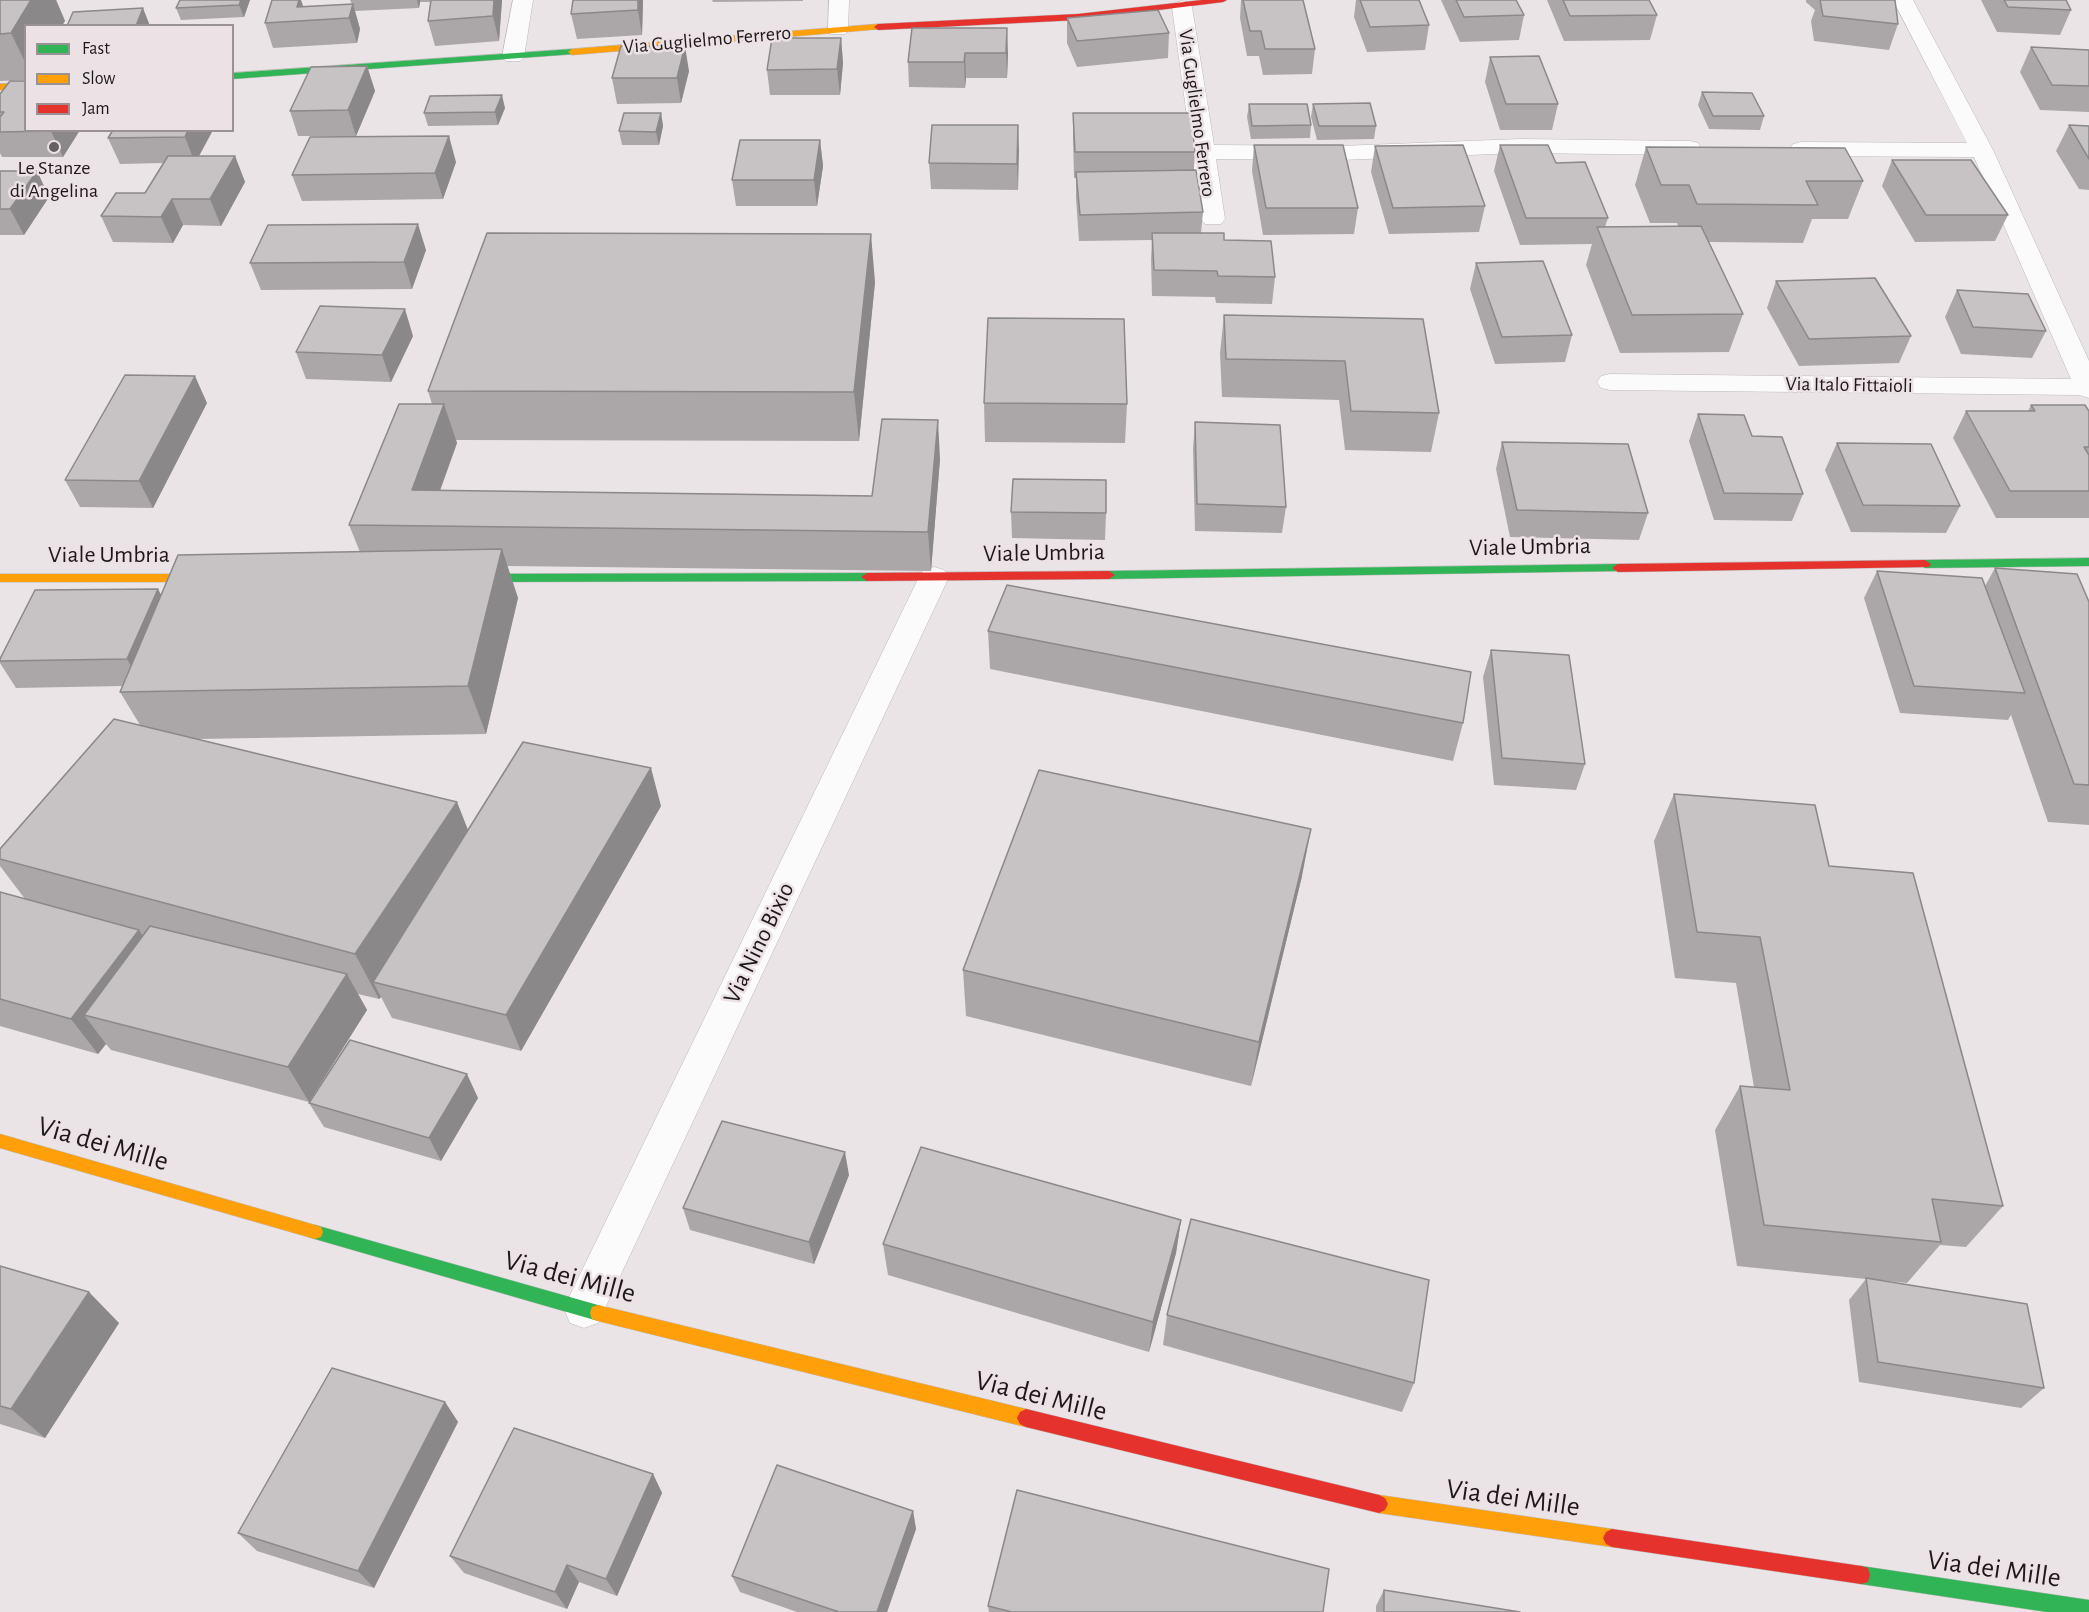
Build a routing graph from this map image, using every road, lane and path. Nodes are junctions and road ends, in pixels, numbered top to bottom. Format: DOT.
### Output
graph roads {
  1 [pos="524,0"];
  2 [pos="838,0"];
  3 [pos="1223,0"];
  4 [pos="1903,0"];
  5 [pos="1182,7"];
  6 [pos="838,30"];
  7 [pos="513,57"];
  8 [pos="234,76"];
  9 [pos="24,86"];
  10 [pos="0,87"];
  11 [pos="1709,148"];
  12 [pos="1781,148"];
  13 [pos="1982,150"];
  14 [pos="1203,152"];
  15 [pos="1213,219"];
  16 [pos="1610,382"];
  17 [pos="2088,389"];
  18 [pos="2089,562"];
  19 [pos="934,577"];
  20 [pos="0,578"];
  21 [pos="228,578"];
  22 [pos="455,578"];
  23 [pos="0,1141"];
  24 [pos="584,1309"];
  25 [pos="2089,1609"];
  1 -- 7 [label="street"];
  2 -- 6 [label="street"];
  3 -- 5 [label="street, Via Guglielmo Ferrero"];
  4 -- 13 [label="street, Via Italo Fittaioli"];
  5 -- 6 [label="street, Via Guglielmo Ferrero"];
  5 -- 14 [label="street, Via Guglielmo Ferrero"];
  6 -- 7 [label="street, Via Guglielmo Ferrero"];
  7 -- 8 [label="street, Via Guglielmo Ferrero"];
  9 -- 10 [label="street"];
  11 -- 14 [label="street"];
  12 -- 13 [label="street"];
  13 -- 17 [label="street, Via Italo Fittaioli"];
  14 -- 15 [label="street, Via Guglielmo Ferrero"];
  16 -- 17 [label="street, Via Italo Fittaioli"];
  18 -- 19 [label="street, Viale Umbria"];
  19 -- 22 [label="street, Viale Umbria"];
  19 -- 24 [label="street, Via Nino Bixio"];
  20 -- 21 [label="street, Viale Umbria"];
  23 -- 24 [label="street, Via dei Mille"];
  24 -- 25 [label="street, Via dei Mille"];
}
